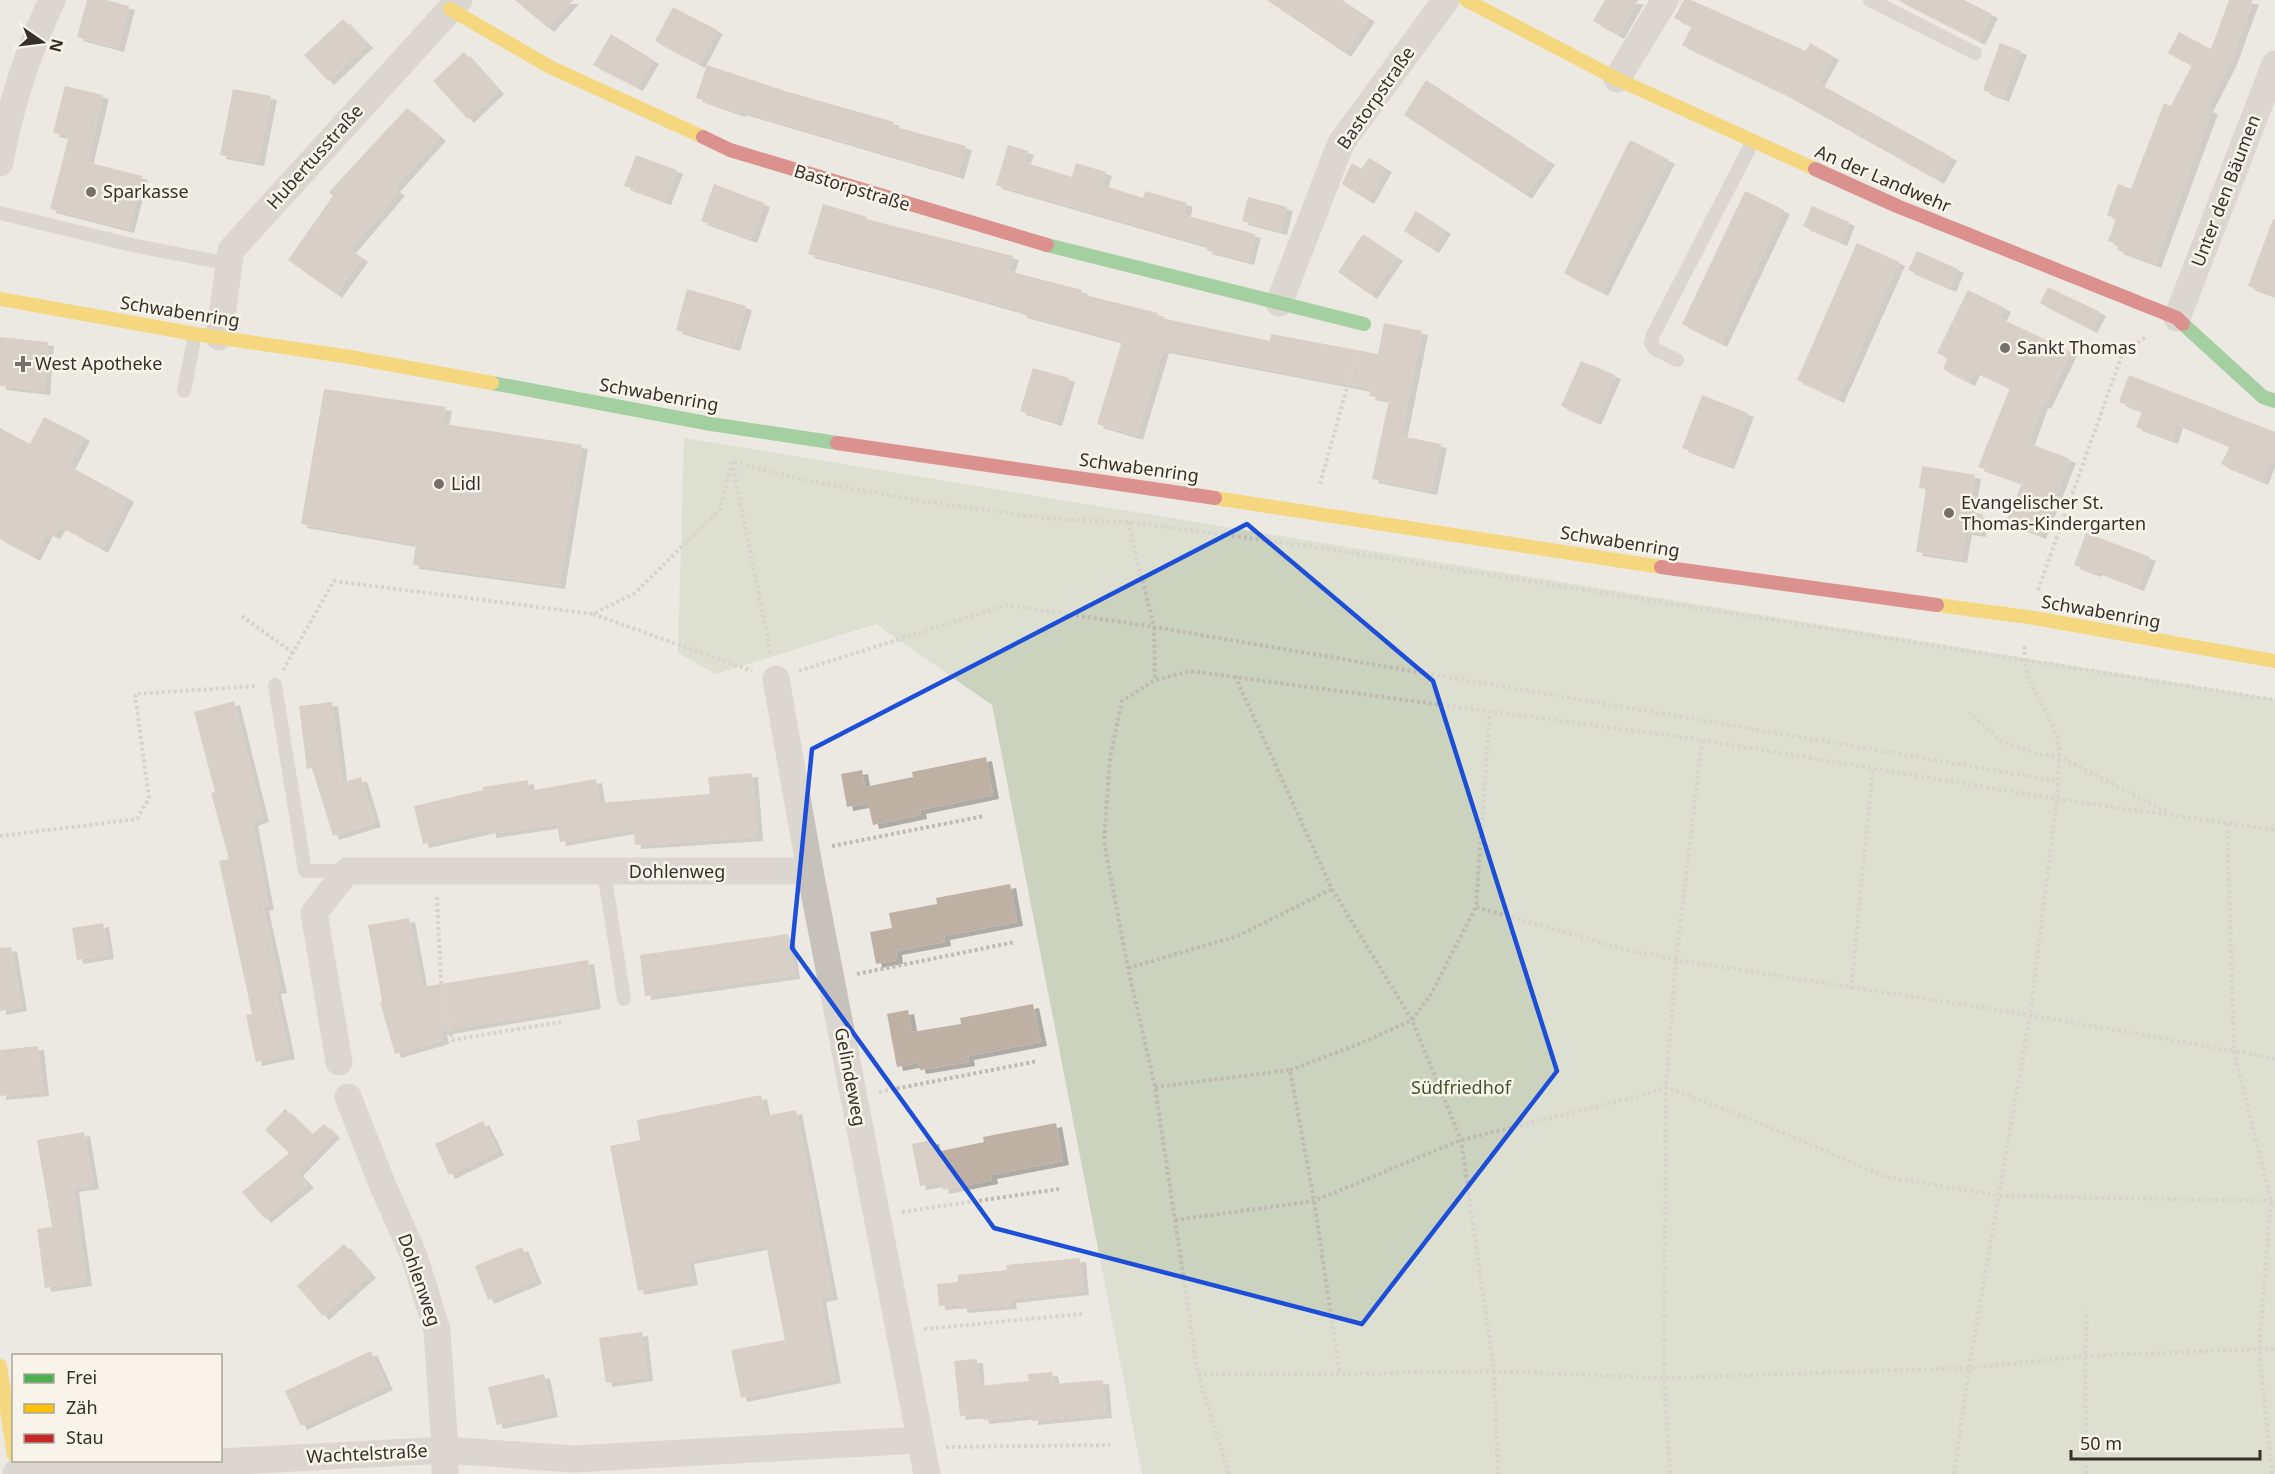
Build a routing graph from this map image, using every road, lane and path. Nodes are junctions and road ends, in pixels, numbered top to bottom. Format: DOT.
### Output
graph roads {
  1 [pos="52,0"];
  2 [pos="1446,0"];
  3 [pos="1466,0"];
  4 [pos="1665,0"];
  5 [pos="1870,0"];
  6 [pos="455,4"];
  7 [pos="1975,53"];
  8 [pos="2275,64"];
  9 [pos="1617,80"];
  10 [pos="1753,141"];
  11 [pos="0,163"];
  12 [pos="0,213"];
  13 [pos="229,264"];
  14 [pos="0,299"];
  15 [pos="1279,303"];
  16 [pos="2177,318"];
  17 [pos="1365,324"];
  18 [pos="207,336"];
  19 [pos="1677,360"];
  20 [pos="184,391"];
  21 [pos="2275,402"];
  22 [pos="711,424"];
  23 [pos="732,461"];
  24 [pos="1312,512"];
  25 [pos="1128,522"];
  26 [pos="593,614"];
  27 [pos="242,616"];
  28 [pos="2028,617"];
  29 [pos="1155,627"];
  30 [pos="293,653"];
  31 [pos="2023,660"];
  32 [pos="2275,661"];
  33 [pos="1234,675"];
  34 [pos="776,679"];
  35 [pos="1155,680"];
  36 [pos="275,685"];
  37 [pos="2275,700"];
  38 [pos="1490,710"];
  39 [pos="1969,712"];
  40 [pos="1702,740"];
  41 [pos="2060,757"];
  42 [pos="1873,768"];
  43 [pos="2058,781"];
  44 [pos="2057,799"];
  45 [pos="984,816"];
  46 [pos="2174,816"];
  47 [pos="2227,822"];
  48 [pos="2275,830"];
  49 [pos="0,836"];
  50 [pos="808,861"];
  51 [pos="347,871"];
  52 [pos="436,872"];
  53 [pos="603,872"];
  54 [pos="1332,889"];
  55 [pos="1476,908"];
  56 [pos="1015,942"];
  57 [pos="1676,960"];
  58 [pos="1128,968"];
  59 [pos="831,979"];
  60 [pos="1851,989"];
  61 [pos="624,999"];
  62 [pos="2030,1015"];
  63 [pos="1412,1020"];
  64 [pos="561,1022"];
  65 [pos="2234,1051"];
  66 [pos="2275,1059"];
  67 [pos="1038,1061"];
  68 [pos="339,1062"];
  69 [pos="1290,1070"];
  70 [pos="1666,1087"];
  71 [pos="1155,1088"];
  72 [pos="348,1097"];
  73 [pos="854,1097"];
  74 [pos="1461,1140"];
  75 [pos="1059,1189"];
  76 [pos="2000,1196"];
  77 [pos="1314,1201"];
  78 [pos="2273,1201"];
  79 [pos="877,1216"];
  80 [pos="1175,1220"];
  81 [pos="2087,1311"];
  82 [pos="1082,1314"];
  83 [pos="899,1331"];
  84 [pos="2259,1349"];
  85 [pos="2275,1349"];
  86 [pos="2085,1356"];
  87 [pos="0,1366"];
  88 [pos="1969,1368"];
  89 [pos="1494,1371"];
  90 [pos="1198,1374"];
  91 [pos="1340,1374"];
  92 [pos="1664,1378"];
  93 [pos="921,1444"];
  94 [pos="1110,1445"];
  95 [pos="12,1446"];
  96 [pos="445,1462"];
  97 [pos="15,1466"];
  98 [pos="574,1467"];
  99 [pos="927,1474"];
  100 [pos="1228,1474"];
  101 [pos="1498,1474"];
  102 [pos="1670,1474"];
  103 [pos="1954,1474"];
  104 [pos="2086,1474"];
  105 [pos="2272,1474"];
  1 -- 11 [label="street"];
  2 -- 15 [label="street, Bastorpstraße"];
  3 -- 9 [label="street, An der Landwehr"];
  4 -- 9 [label="street"];
  5 -- 7 [label="lane"];
  6 -- 13 [label="street, Hubertusstraße"];
  6 -- 15 [label="street, Bastorpstraße"];
  8 -- 16 [label="street, Unter den Bäumen"];
  9 -- 10 [label="street, An der Landwehr"];
  10 -- 16 [label="street, An der Landwehr"];
  10 -- 19 [label="lane"];
  12 -- 13 [label="lane"];
  13 -- 18 [label="street, Hubertusstraße"];
  14 -- 18 [label="street, Schwabenring"];
  15 -- 17 [label="street, Bastorpstraße"];
  16 -- 21 [label="street, An der Landwehr"];
  16 -- 28 [label="path"];
  17 -- 24 [label="path"];
  18 -- 20 [label="lane"];
  18 -- 22 [label="street, Schwabenring"];
  22 -- 23 [label="path"];
  22 -- 24 [label="street, Schwabenring"];
  23 -- 25 [label="path"];
  23 -- 26 [label="path"];
  23 -- 34 [label="path"];
  24 -- 28 [label="street, Schwabenring"];
  25 -- 29 [label="path"];
  25 -- 31 [label="path"];
  26 -- 30 [label="path"];
  26 -- 34 [label="path"];
  27 -- 30 [label="path"];
  28 -- 32 [label="street, Schwabenring"];
  29 -- 34 [label="path"];
  29 -- 35 [label="path"];
  29 -- 43 [label="path"];
  30 -- 36 [label="path"];
  31 -- 37 [label="path"];
  31 -- 41 [label="path"];
  33 -- 35 [label="path"];
  33 -- 38 [label="path"];
  33 -- 54 [label="path"];
  34 -- 50 [label="street, Gelindeweg"];
  35 -- 58 [label="path"];
  36 -- 49 [label="path"];
  36 -- 51 [label="lane"];
  38 -- 40 [label="path"];
  38 -- 55 [label="path"];
  39 -- 41 [label="path"];
  40 -- 42 [label="path"];
  40 -- 57 [label="path"];
  41 -- 43 [label="path"];
  41 -- 46 [label="path"];
  42 -- 44 [label="path"];
  42 -- 60 [label="path"];
  43 -- 44 [label="path"];
  44 -- 46 [label="path"];
  44 -- 62 [label="path"];
  45 -- 50 [label="path"];
  46 -- 47 [label="path"];
  47 -- 48 [label="path"];
  47 -- 65 [label="path"];
  50 -- 53 [label="street, Dohlenweg"];
  50 -- 59 [label="street, Gelindeweg"];
  51 -- 52 [label="street, Dohlenweg"];
  51 -- 68 [label="street"];
  52 -- 53 [label="street, Dohlenweg"];
  52 -- 64 [label="path"];
  53 -- 61 [label="lane"];
  54 -- 58 [label="path"];
  54 -- 63 [label="path"];
  55 -- 57 [label="path"];
  55 -- 63 [label="path"];
  56 -- 59 [label="path"];
  57 -- 60 [label="path"];
  57 -- 70 [label="path"];
  58 -- 71 [label="path"];
  59 -- 73 [label="street, Gelindeweg"];
  60 -- 62 [label="path"];
  62 -- 65 [label="path"];
  62 -- 76 [label="path"];
  63 -- 69 [label="path"];
  63 -- 74 [label="path"];
  65 -- 66 [label="path"];
  65 -- 78 [label="path"];
  67 -- 73 [label="path"];
  69 -- 71 [label="path"];
  69 -- 77 [label="path"];
  70 -- 74 [label="path"];
  70 -- 76 [label="path"];
  70 -- 92 [label="path"];
  71 -- 80 [label="path"];
  72 -- 96 [label="street, Dohlenweg"];
  73 -- 79 [label="street, Gelindeweg"];
  74 -- 77 [label="path"];
  74 -- 89 [label="path"];
  75 -- 79 [label="path"];
  76 -- 78 [label="path"];
  76 -- 88 [label="path"];
  77 -- 80 [label="path"];
  77 -- 91 [label="path"];
  78 -- 84 [label="path"];
  79 -- 83 [label="street, Gelindeweg"];
  80 -- 90 [label="path"];
  81 -- 86 [label="path"];
  82 -- 83 [label="path"];
  83 -- 93 [label="street, Gelindeweg"];
  84 -- 85 [label="path"];
  84 -- 86 [label="path"];
  84 -- 105 [label="path"];
  86 -- 88 [label="path"];
  86 -- 104 [label="path"];
  87 -- 95 [label="street"];
  88 -- 92 [label="path"];
  88 -- 103 [label="path"];
  89 -- 91 [label="path"];
  89 -- 92 [label="path"];
  89 -- 101 [label="path"];
  90 -- 91 [label="path"];
  90 -- 100 [label="path"];
  92 -- 102 [label="path"];
  93 -- 94 [label="path"];
  93 -- 98 [label="street, Wachtelstraße"];
  93 -- 99 [label="street, Gelindeweg"];
  96 -- 97 [label="street, Wachtelstraße"];
  96 -- 98 [label="street, Wachtelstraße"];
}
